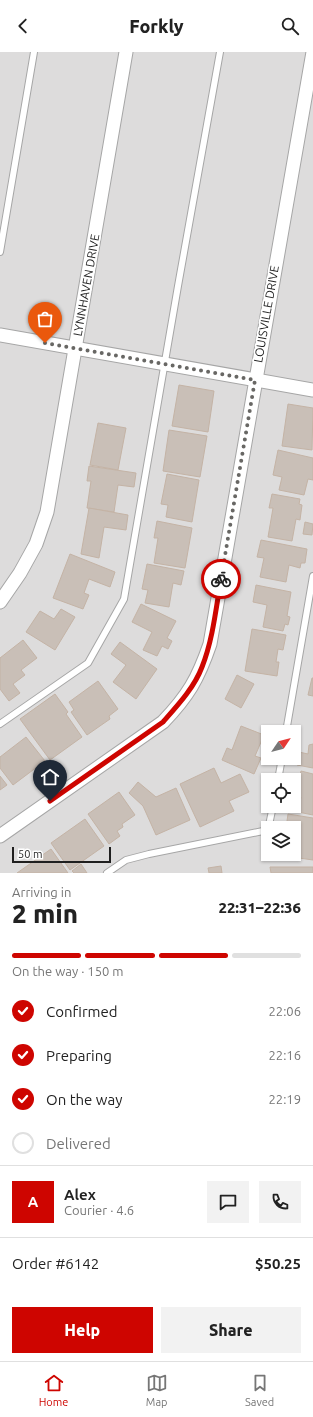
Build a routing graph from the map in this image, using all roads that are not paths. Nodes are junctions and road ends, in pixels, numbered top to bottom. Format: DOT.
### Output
graph roads {
  1 [pos="34,52"];
  2 [pos="126,52"];
  3 [pos="220,52"];
  4 [pos="313,52"];
  5 [pos="0,252"];
  6 [pos="0,335"];
  7 [pos="75,349"];
  8 [pos="165,364"];
  9 [pos="255,380"];
  10 [pos="313,390"];
  11 [pos="313,576"];
  12 [pos="0,602"];
  13 [pos="0,724"];
  14 [pos="287,725"];
  15 [pos="272,813"];
  16 [pos="0,836"];
  17 [pos="107,873"];
  1 -- 5 [label="lane"];
  2 -- 7 [label="street, LYNNHAVEN DRIVE"];
  3 -- 8 [label="lane"];
  4 -- 9 [label="street, LOUISVILLE DRIVE"];
  6 -- 7 [label="street"];
  7 -- 8 [label="street"];
  7 -- 12 [label="street, LYNNHAVEN DRIVE"];
  8 -- 9 [label="street"];
  8 -- 13 [label="lane"];
  9 -- 10 [label="street"];
  9 -- 16 [label="street, LOUISVILLE DRIVE"];
  11 -- 14 [label="lane"];
  15 -- 17 [label="lane"];
}
